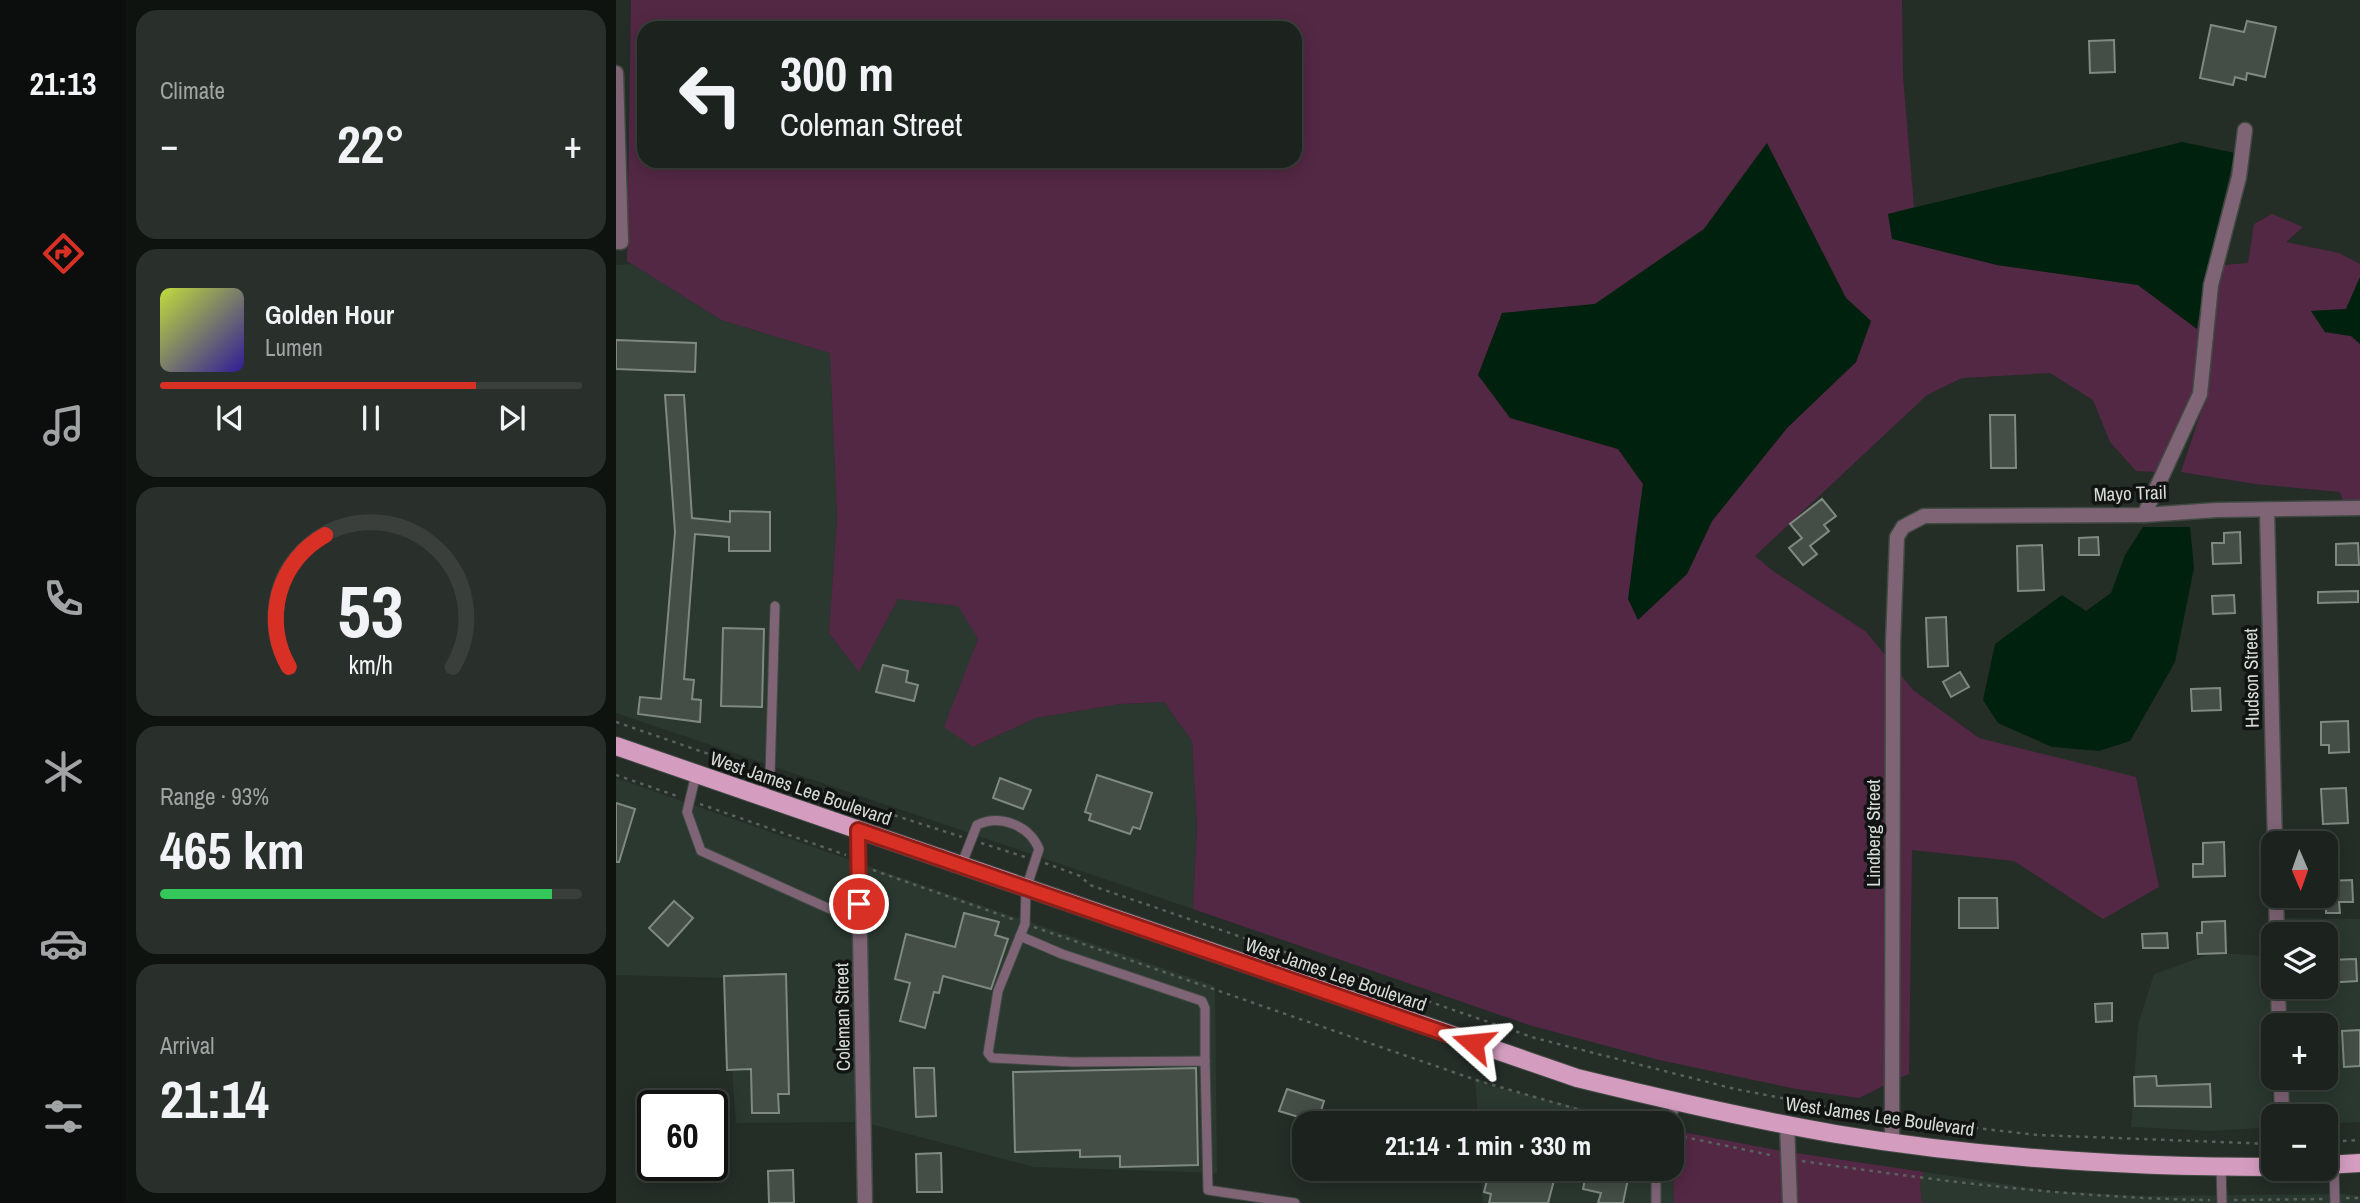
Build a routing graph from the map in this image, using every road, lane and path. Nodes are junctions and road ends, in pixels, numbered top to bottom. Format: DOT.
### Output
graph roads {
  1 [pos="616,73"];
  2 [pos="2245,130"];
  3 [pos="616,242"];
  4 [pos="2360,508"];
  5 [pos="2267,511"];
  6 [pos="2144,516"];
  7 [pos="1903,527"];
  8 [pos="775,606"];
  9 [pos="616,723"];
  10 [pos="616,746"];
  11 [pos="696,774"];
  12 [pos="616,775"];
  13 [pos="770,775"];
  14 [pos="760,796"];
  15 [pos="690,801"];
  16 [pos="858,830"];
  17 [pos="2275,831"];
  18 [pos="971,840"];
  19 [pos="858,860"];
  20 [pos="1037,860"];
  21 [pos="961,866"];
  22 [pos="1026,889"];
  23 [pos="859,922"];
  24 [pos="1025,924"];
  25 [pos="1020,936"];
  26 [pos="1205,1061"];
  27 [pos="1675,1102"];
  28 [pos="1584,1111"];
  29 [pos="1673,1111"];
  30 [pos="1892,1119"];
  31 [pos="1787,1124"];
  32 [pos="1684,1137"];
  33 [pos="2360,1140"];
  34 [pos="2338,1141"];
  35 [pos="1892,1142"];
  36 [pos="2261,1144"];
  37 [pos="1788,1159"];
  38 [pos="2360,1163"];
  39 [pos="2338,1164"];
  40 [pos="2221,1167"];
  41 [pos="2261,1167"];
  42 [pos="1656,1181"];
  43 [pos="2332,1181"];
  44 [pos="2360,1198"];
  45 [pos="2222,1201"];
  46 [pos="2335,1201"];
  47 [pos="865,1203"];
  48 [pos="1295,1203"];
  49 [pos="1656,1203"];
  50 [pos="1790,1203"];
  1 -- 3 [label="street"];
  2 -- 6 [label="street"];
  4 -- 5 [label="street, Mayo Trail"];
  5 -- 6 [label="street, Mayo Trail"];
  5 -- 17 [label="street, Hudson Street"];
  6 -- 7 [label="street, Mayo Trail"];
  7 -- 30 [label="street, Lindberg Street"];
  8 -- 13 [label="lane"];
  9 -- 13 [label="path"];
  10 -- 11 [label="main road, West James Lee Boulevard"];
  11 -- 14 [label="main road, West James Lee Boulevard"];
  11 -- 15 [label="lane"];
  12 -- 15 [label="path"];
  13 -- 14 [label="lane"];
  13 -- 18 [label="path"];
  14 -- 16 [label="main road, West James Lee Boulevard"];
  15 -- 19 [label="path"];
  15 -- 23 [label="lane"];
  16 -- 19 [label="street, Coleman Street"];
  16 -- 21 [label="main road, West James Lee Boulevard"];
  18 -- 20 [label="path"];
  18 -- 20 [label="lane"];
  18 -- 21 [label="lane"];
  19 -- 23 [label="street, Coleman Street"];
  19 -- 24 [label="path"];
  20 -- 22 [label="lane"];
  20 -- 30 [label="path"];
  21 -- 22 [label="main road, West James Lee Boulevard"];
  22 -- 24 [label="lane"];
  22 -- 27 [label="main road, West James Lee Boulevard"];
  23 -- 47 [label="street, Coleman Street"];
  24 -- 25 [label="lane"];
  24 -- 28 [label="path"];
  25 -- 26 [label="lane"];
  25 -- 26 [label="lane"];
  26 -- 48 [label="lane"];
  27 -- 29 [label="lane"];
  27 -- 31 [label="main road, West James Lee Boulevard"];
  30 -- 35 [label="street, Lindberg Street"];
  30 -- 36 [label="path"];
  31 -- 35 [label="main road, West James Lee Boulevard"];
  31 -- 37 [label="street"];
  32 -- 37 [label="path"];
  33 -- 34 [label="path"];
  35 -- 40 [label="main road, West James Lee Boulevard"];
  37 -- 45 [label="path"];
  37 -- 50 [label="street"];
  38 -- 39 [label="main road"];
  40 -- 41 [label="main road, West James Lee Boulevard"];
  40 -- 45 [label="lane"];
  42 -- 49 [label="lane"];
  43 -- 46 [label="lane"];
  44 -- 46 [label="path"];
  45 -- 46 [label="path"];
}
